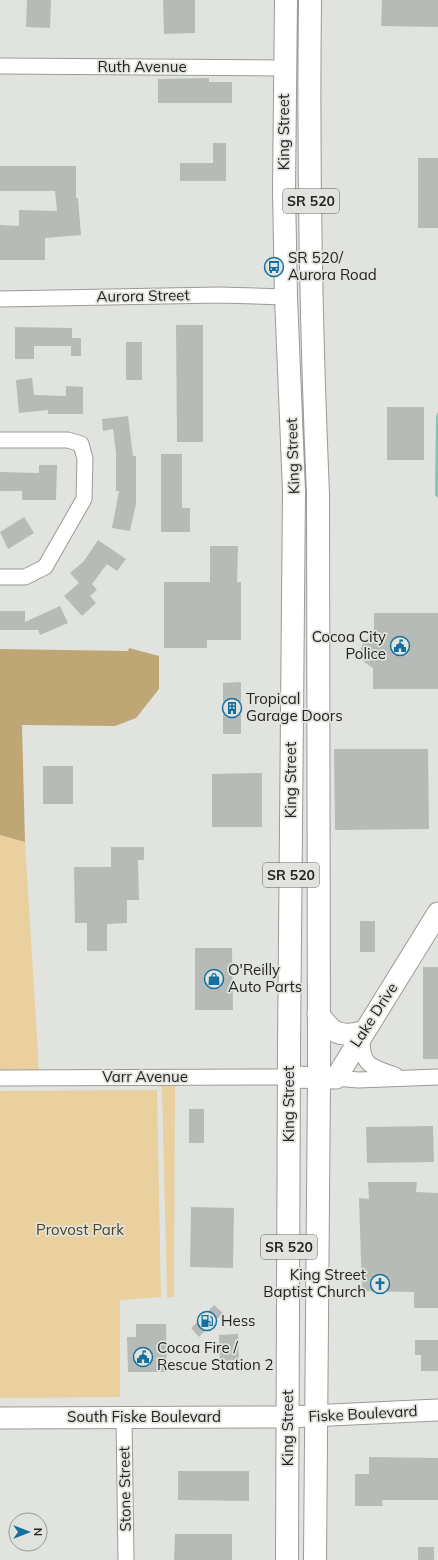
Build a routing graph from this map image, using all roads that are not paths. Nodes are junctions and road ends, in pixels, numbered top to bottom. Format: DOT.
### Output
graph roads {
  1 [pos="286,0"];
  2 [pos="300,0"];
  3 [pos="310,0"];
  4 [pos="0,66"];
  5 [pos="285,68"];
  6 [pos="309,87"];
  7 [pos="286,297"];
  8 [pos="0,299"];
  9 [pos="314,402"];
  10 [pos="0,440"];
  11 [pos="292,441"];
  12 [pos="317,555"];
  13 [pos="0,577"];
  14 [pos="438,913"];
  15 [pos="318,1014"];
  16 [pos="362,1032"];
  17 [pos="289,1077"];
  18 [pos="438,1077"];
  19 [pos="0,1078"];
  20 [pos="327,1078"];
  21 [pos="404,1078"];
  22 [pos="438,1410"];
  23 [pos="316,1416"];
  24 [pos="124,1417"];
  25 [pos="288,1417"];
  26 [pos="0,1418"];
  27 [pos="126,1560"];
  28 [pos="287,1560"];
  29 [pos="315,1560"];
  1 -- 5 [label="main road, King Street / SR 520"];
  2 -- 6 [label="main road"];
  3 -- 6 [label="main road, King Street / SR 520"];
  4 -- 5 [label="street, Ruth Avenue"];
  5 -- 7 [label="main road, King Street / SR 520"];
  6 -- 9 [label="main road, King Street / SR 520"];
  7 -- 8 [label="street, Aurora Street"];
  7 -- 9 [label="main road"];
  7 -- 11 [label="main road, King Street / SR 520"];
  9 -- 12 [label="main road, King Street / SR 520"];
  10 -- 13 [label="street"];
  11 -- 12 [label="main road"];
  11 -- 17 [label="main road, King Street / SR 520"];
  12 -- 15 [label="main road, King Street / SR 520"];
  14 -- 16 [label="street, Lake Drive"];
  15 -- 16 [label="street"];
  15 -- 20 [label="main road, King Street / SR 520"];
  16 -- 20 [label="street, Lake Drive"];
  16 -- 21 [label="street"];
  17 -- 19 [label="street, Varr Avenue"];
  17 -- 20 [label="street"];
  17 -- 25 [label="main road, King Street / SR 520"];
  18 -- 21 [label="street"];
  20 -- 21 [label="street"];
  20 -- 23 [label="main road, King Street / SR 520"];
  22 -- 23 [label="street, Fiske Boulevard"];
  23 -- 25 [label="street, Fiske Boulevard"];
  23 -- 29 [label="main road, King Street / SR 520"];
  24 -- 25 [label="street, South Fiske Boulevard"];
  24 -- 26 [label="street, South Fiske Boulevard"];
  24 -- 27 [label="street, Stone Street"];
  25 -- 28 [label="main road, King Street / SR 520"];
}
